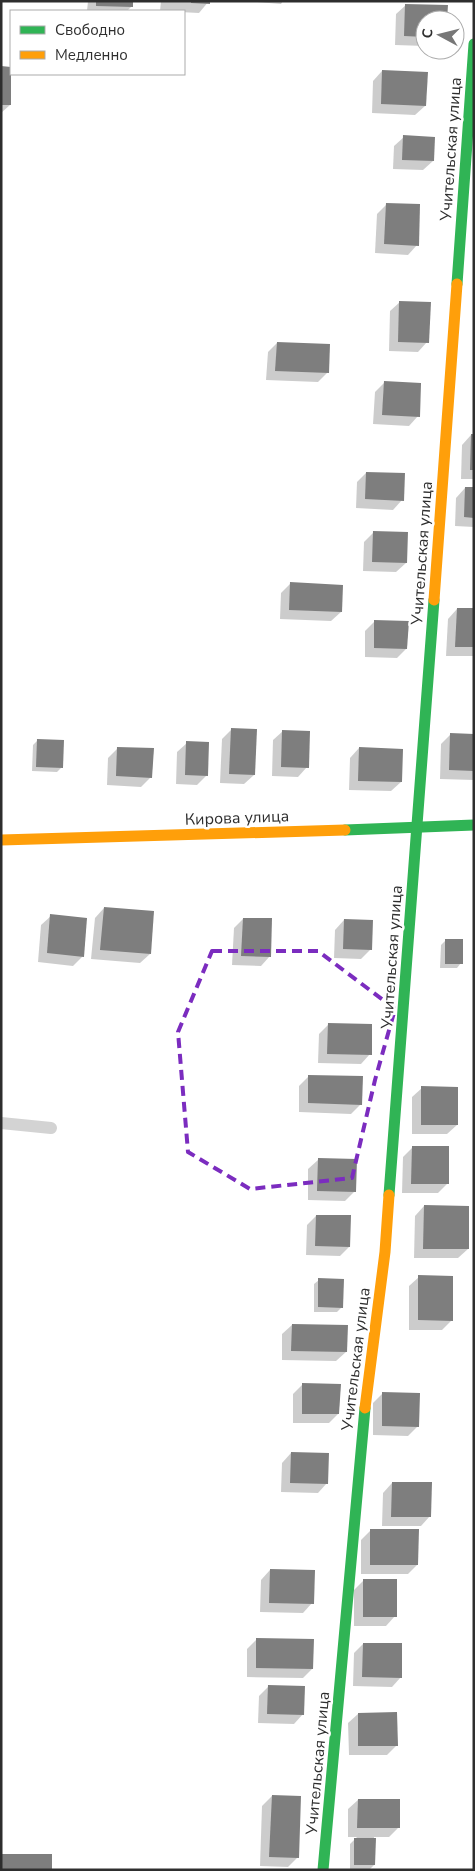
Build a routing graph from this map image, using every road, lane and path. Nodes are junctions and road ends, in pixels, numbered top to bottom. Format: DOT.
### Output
graph roads {
  1 [pos="474,44"];
  2 [pos="474,825"];
  3 [pos="418,828"];
  4 [pos="1,840"];
  5 [pos="1,1123"];
  6 [pos="52,1128"];
  7 [pos="323,1870"];
  1 -- 3 [label="street, Учительская улица"];
  2 -- 3 [label="street, Кирова улица"];
  3 -- 4 [label="street, Кирова улица"];
  3 -- 7 [label="street, Учительская улица"];
  5 -- 6 [label="lane"];
}
